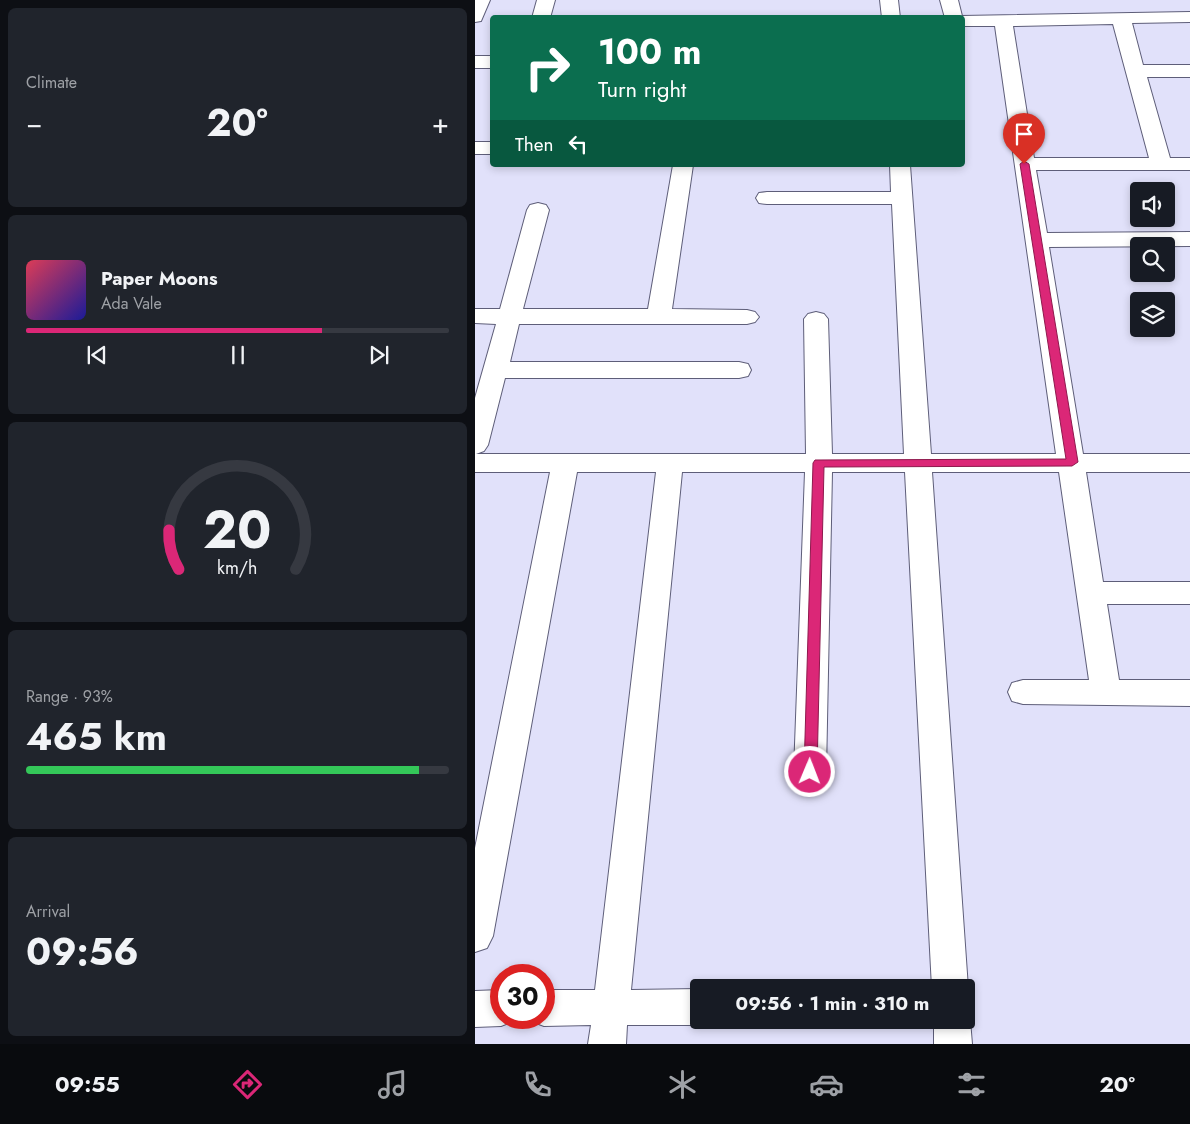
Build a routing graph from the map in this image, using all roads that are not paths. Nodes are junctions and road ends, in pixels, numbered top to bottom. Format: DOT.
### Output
graph roads {
  1 [pos="481,0"];
  2 [pos="546,0"];
  3 [pos="889,0"];
  4 [pos="949,0"];
  5 [pos="1058,0"];
  6 [pos="542,15"];
  7 [pos="891,15"];
  8 [pos="953,15"];
  9 [pos="475,17"];
  10 [pos="1190,17"];
  11 [pos="1121,18"];
  12 [pos="1062,20"];
  13 [pos="965,21"];
  14 [pos="1003,21"];
  15 [pos="475,62"];
  16 [pos="490,62"];
  17 [pos="1135,71"];
  18 [pos="1190,71"];
  19 [pos="475,148"];
  20 [pos="490,148"];
  21 [pos="1024,164"];
  22 [pos="1161,164"];
  23 [pos="1190,164"];
  24 [pos="683,167"];
  25 [pos="900,167"];
  26 [pos="767,198"];
  27 [pos="902,198"];
  28 [pos="538,210"];
  29 [pos="1037,240"];
  30 [pos="1189,244"];
  31 [pos="475,316"];
  32 [pos="509,316"];
  33 [pos="659,317"];
  34 [pos="747,317"];
  35 [pos="816,319"];
  36 [pos="495,370"];
  37 [pos="739,370"];
  38 [pos="475,445"];
  39 [pos="918,462"];
  40 [pos="1072,462"];
  41 [pos="475,463"];
  42 [pos="565,463"];
  43 [pos="670,463"];
  44 [pos="819,463"];
  45 [pos="1190,463"];
  46 [pos="1091,593"];
  47 [pos="1190,593"];
  48 [pos="1023,692"];
  49 [pos="1106,692"];
  50 [pos="1190,693"];
  51 [pos="810,772"];
  52 [pos="475,936"];
  53 [pos="949,979"];
  54 [pos="490,1008"];
  55 [pos="555,1008"];
  56 [pos="611,1008"];
  57 [pos="690,1008"];
  58 [pos="475,1009"];
  59 [pos="952,1029"];
  60 [pos="607,1044"];
  61 [pos="953,1044"];
  1 -- 9 [label="street"];
  2 -- 6 [label="street"];
  3 -- 7 [label="street"];
  4 -- 8 [label="street"];
  5 -- 12 [label="street"];
  10 -- 11 [label="street"];
  11 -- 12 [label="street"];
  11 -- 17 [label="street"];
  12 -- 14 [label="street"];
  13 -- 14 [label="street"];
  14 -- 21 [label="street"];
  15 -- 16 [label="street"];
  17 -- 18 [label="street"];
  17 -- 22 [label="street"];
  19 -- 20 [label="street"];
  21 -- 22 [label="street"];
  21 -- 29 [label="street"];
  22 -- 23 [label="street"];
  24 -- 33 [label="street"];
  25 -- 27 [label="street"];
  26 -- 27 [label="street"];
  27 -- 39 [label="street"];
  28 -- 32 [label="street"];
  29 -- 30 [label="street"];
  29 -- 40 [label="street"];
  31 -- 32 [label="street"];
  32 -- 33 [label="street"];
  32 -- 36 [label="street"];
  33 -- 34 [label="street"];
  35 -- 44 [label="street"];
  36 -- 37 [label="street"];
  36 -- 38 [label="street"];
  39 -- 40 [label="street"];
  39 -- 44 [label="street"];
  39 -- 53 [label="street"];
  40 -- 45 [label="street"];
  40 -- 46 [label="street"];
  41 -- 42 [label="street"];
  42 -- 43 [label="street"];
  42 -- 52 [label="street"];
  43 -- 44 [label="street"];
  43 -- 56 [label="street"];
  44 -- 51 [label="street"];
  46 -- 47 [label="street"];
  46 -- 49 [label="street"];
  48 -- 49 [label="street"];
  49 -- 50 [label="street"];
  54 -- 58 [label="street"];
  55 -- 56 [label="street"];
  56 -- 57 [label="street"];
  56 -- 60 [label="street"];
  59 -- 61 [label="street"];
}
